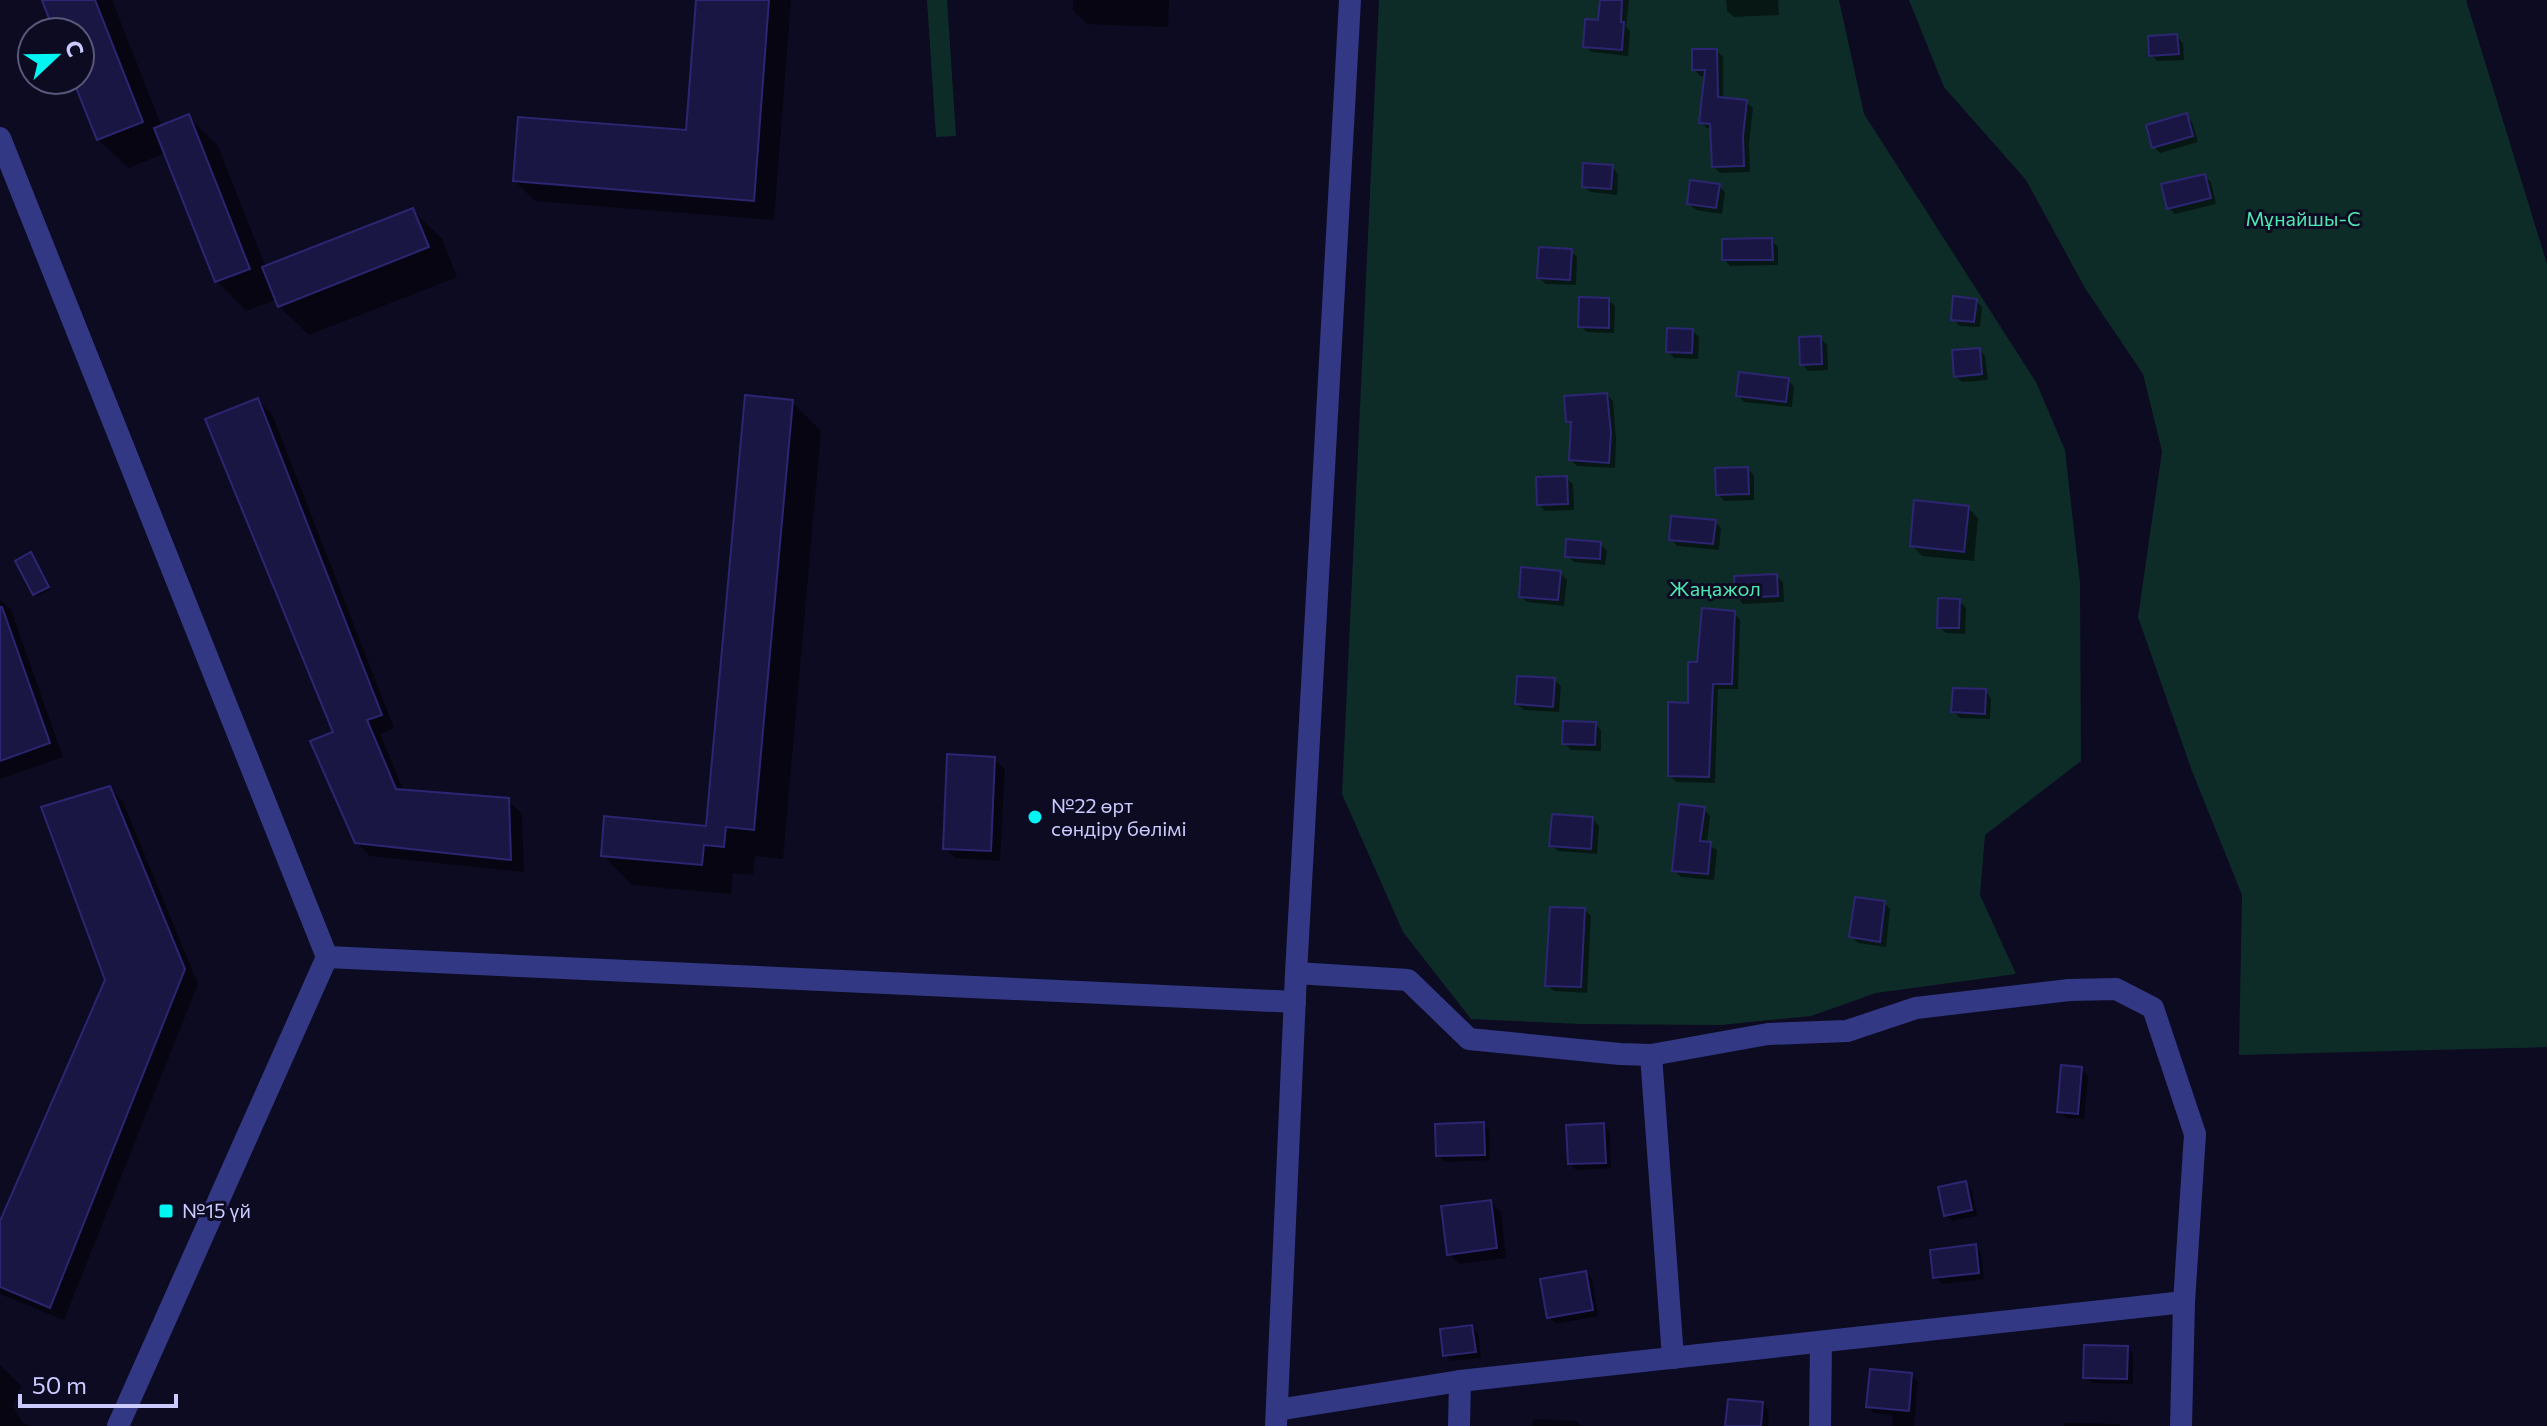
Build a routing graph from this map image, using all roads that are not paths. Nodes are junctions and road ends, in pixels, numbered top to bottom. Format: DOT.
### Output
graph roads {
  1 [pos="1350,0"];
  2 [pos="0,138"];
  3 [pos="327,957"];
  4 [pos="1296,973"];
  5 [pos="1295,1002"];
  6 [pos="1651,1055"];
  7 [pos="2184,1302"];
  8 [pos="1821,1342"];
  9 [pos="1673,1358"];
  10 [pos="1460,1381"];
  11 [pos="1276,1418"];
  12 [pos="118,1426"];
  13 [pos="1459,1426"];
  14 [pos="1820,1426"];
  15 [pos="2181,1426"];
  1 -- 4 [label="street"];
  2 -- 3 [label="street"];
  3 -- 5 [label="street"];
  3 -- 12 [label="street"];
  4 -- 5 [label="street"];
  4 -- 6 [label="street"];
  5 -- 11 [label="street"];
  6 -- 7 [label="street"];
  6 -- 9 [label="street"];
  7 -- 8 [label="street"];
  7 -- 15 [label="street"];
  8 -- 9 [label="street"];
  8 -- 14 [label="street"];
  9 -- 10 [label="street"];
  10 -- 11 [label="street"];
  10 -- 13 [label="street"];
}
